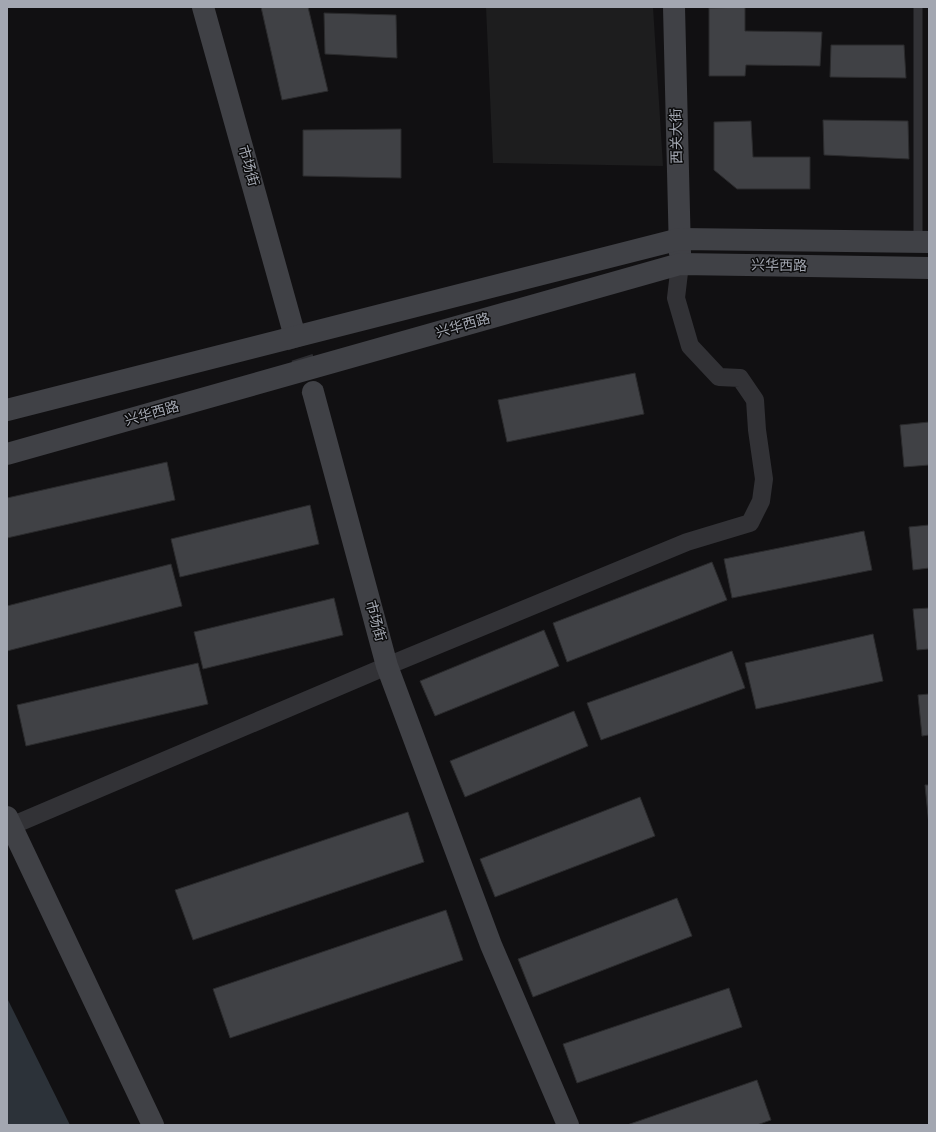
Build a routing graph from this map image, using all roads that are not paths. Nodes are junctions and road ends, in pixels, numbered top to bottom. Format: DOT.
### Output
graph roads {
  1 [pos="203,7"];
  2 [pos="674,7"];
  3 [pos="918,7"];
  4 [pos="680,239"];
  5 [pos="924,242"];
  6 [pos="680,264"];
  7 [pos="929,268"];
  8 [pos="292,326"];
  9 [pos="313,392"];
  10 [pos="7,410"];
  11 [pos="9,454"];
  12 [pos="387,666"];
  13 [pos="9,822"];
  14 [pos="153,1125"];
  15 [pos="568,1125"];
  1 -- 8 [label="main road, 市场街"];
  2 -- 4 [label="main road, 西关大街"];
  3 -- 5 [label="lane"];
  4 -- 5 [label="main road"];
  4 -- 6 [label="main road, 西关大街"];
  4 -- 10 [label="main road"];
  6 -- 7 [label="main road, 兴华西路"];
  6 -- 11 [label="main road, 兴华西路"];
  6 -- 12 [label="street"];
  9 -- 12 [label="main road, 市场街"];
  12 -- 13 [label="street"];
  12 -- 15 [label="main road, 市场街"];
  13 -- 14 [label="main road"];
}
